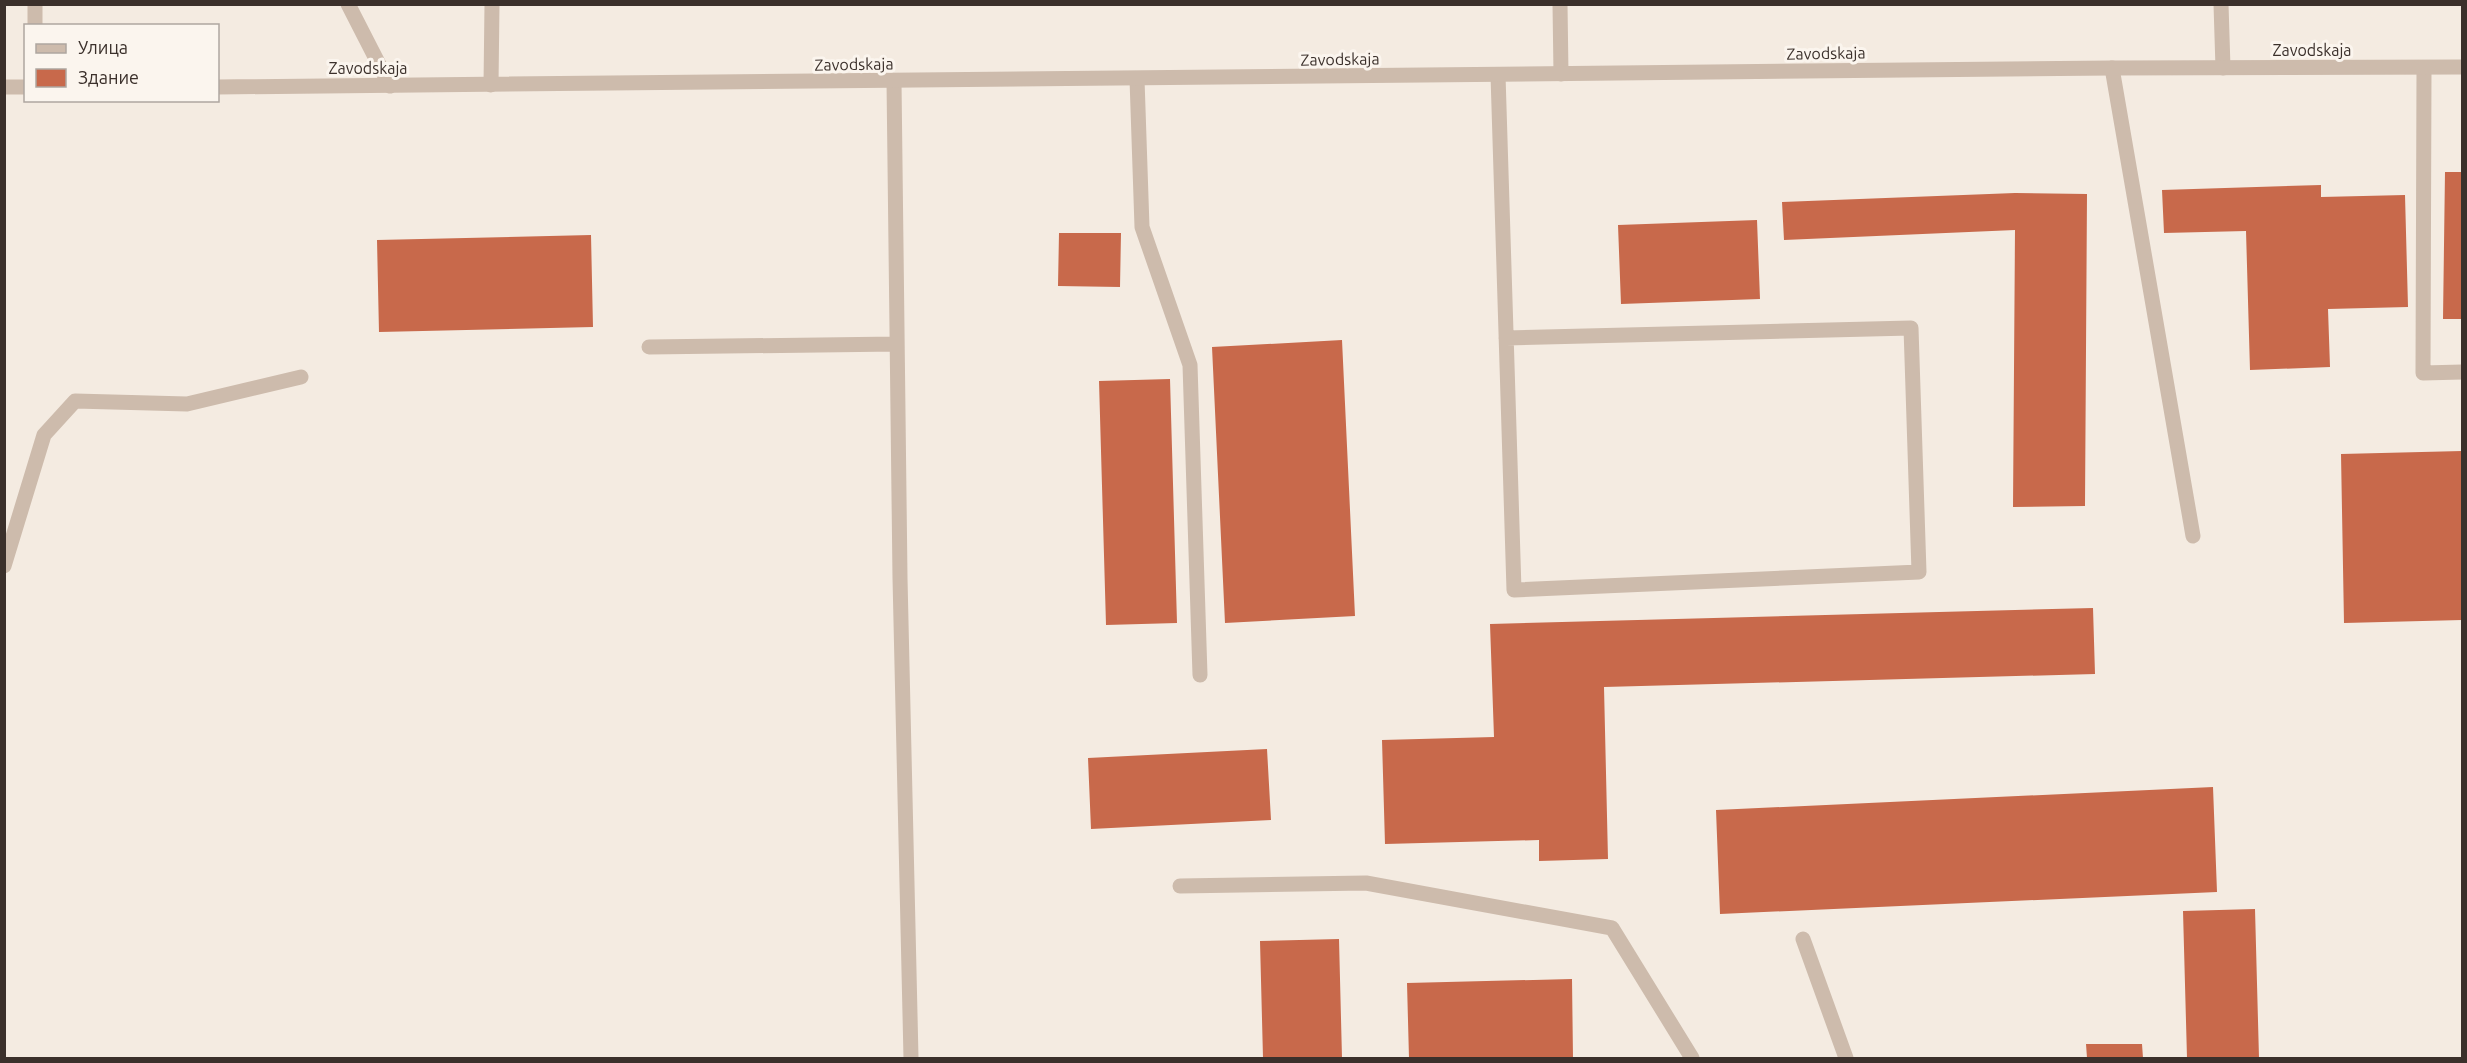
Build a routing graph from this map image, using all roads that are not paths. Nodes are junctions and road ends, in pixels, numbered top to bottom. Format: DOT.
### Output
graph roads {
  1 [pos="34,4"];
  2 [pos="348,4"];
  3 [pos="492,4"];
  4 [pos="1560,4"];
  5 [pos="2221,4"];
  6 [pos="35,24"];
  7 [pos="2463,67"];
  8 [pos="2112,68"];
  9 [pos="2223,68"];
  10 [pos="2424,68"];
  11 [pos="1561,74"];
  12 [pos="1498,75"];
  13 [pos="1137,79"];
  14 [pos="894,81"];
  15 [pos="491,85"];
  16 [pos="390,86"];
  17 [pos="4,87"];
  18 [pos="24,87"];
  19 [pos="219,87"];
  20 [pos="1506,338"];
  21 [pos="897,344"];
  22 [pos="649,347"];
  23 [pos="2463,372"];
  24 [pos="300,377"];
  25 [pos="2193,536"];
  26 [pos="4,566"];
  27 [pos="1200,675"];
  28 [pos="1180,886"];
  29 [pos="1803,939"];
  30 [pos="911,1059"];
  31 [pos="1692,1059"];
  32 [pos="1846,1059"];
  1 -- 6 [label="street"];
  2 -- 16 [label="street"];
  3 -- 15 [label="street"];
  4 -- 11 [label="street"];
  5 -- 9 [label="street"];
  7 -- 10 [label="street, Zavodskaja"];
  8 -- 9 [label="street, Zavodskaja"];
  8 -- 11 [label="street, Zavodskaja"];
  8 -- 25 [label="street"];
  9 -- 10 [label="street, Zavodskaja"];
  10 -- 23 [label="street"];
  11 -- 12 [label="street, Zavodskaja"];
  12 -- 13 [label="street, Zavodskaja"];
  12 -- 20 [label="street"];
  13 -- 14 [label="street, Zavodskaja"];
  13 -- 27 [label="street"];
  14 -- 15 [label="street, Zavodskaja"];
  14 -- 21 [label="street"];
  15 -- 16 [label="street, Zavodskaja"];
  16 -- 19 [label="street, Zavodskaja"];
  17 -- 18 [label="street"];
  20 -- 20 [label="street"];
  21 -- 22 [label="street"];
  21 -- 30 [label="street"];
  24 -- 26 [label="street"];
  28 -- 31 [label="street"];
  29 -- 32 [label="street"];
}
